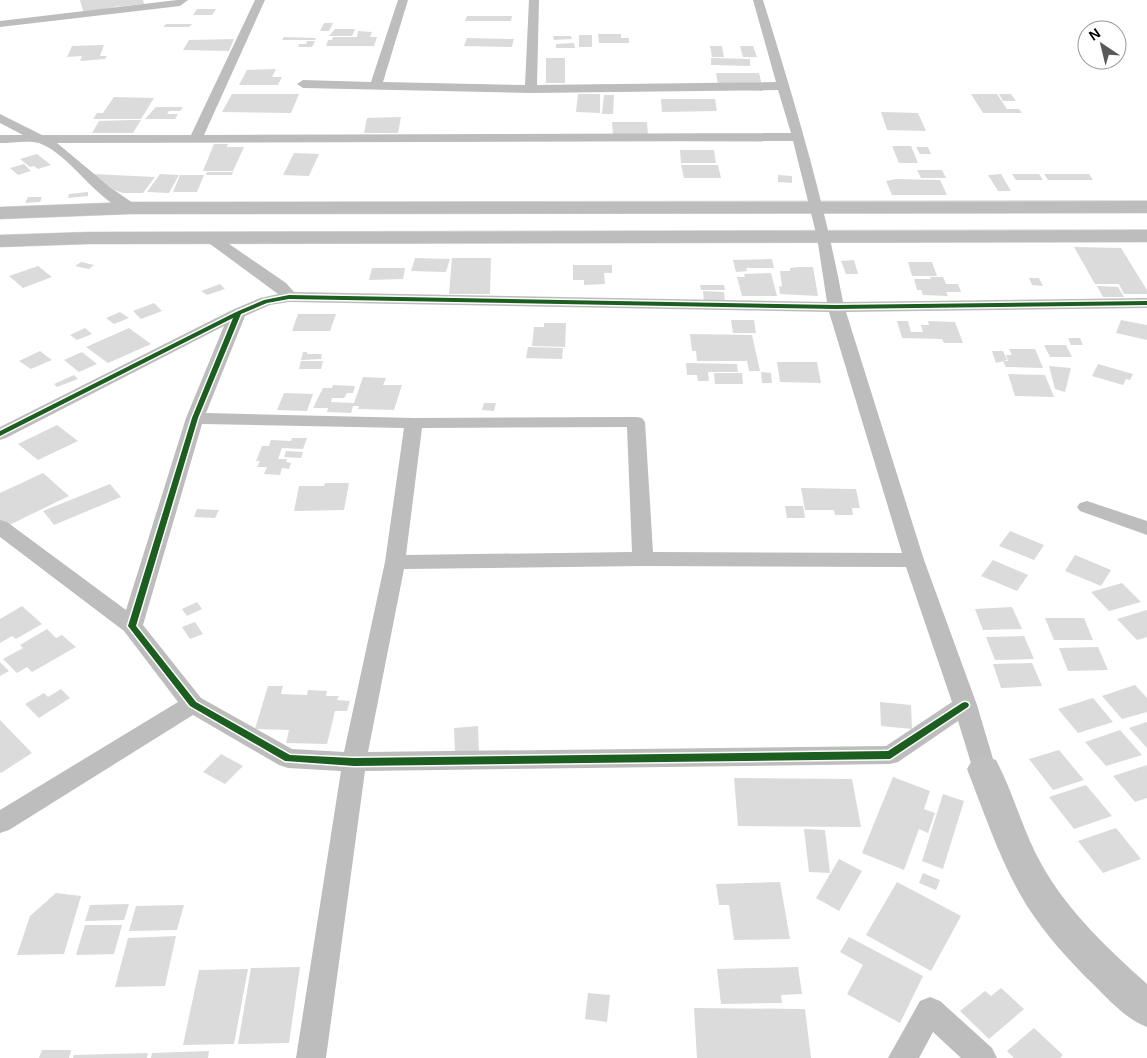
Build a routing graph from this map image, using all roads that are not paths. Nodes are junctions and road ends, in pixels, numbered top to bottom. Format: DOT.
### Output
graph roads {
  1 [pos="260,0"];
  2 [pos="403,0"];
  3 [pos="534,0"];
  4 [pos="758,0"];
  5 [pos="180,1"];
  6 [pos="0,24"];
  7 [pos="303,84"];
  8 [pos="782,86"];
  9 [pos="375,87"];
  10 [pos="531,89"];
  11 [pos="0,118"];
  12 [pos="798,137"];
  13 [pos="196,138"];
  14 [pos="0,139"];
  15 [pos="39,139"];
  16 [pos="1147,207"];
  17 [pos="131,208"];
  18 [pos="818,208"];
  19 [pos="0,213"];
  20 [pos="1147,236"];
  21 [pos="824,237"];
  22 [pos="211,238"];
  23 [pos="0,241"];
  24 [pos="289,297"];
  25 [pos="1147,304"];
  26 [pos="836,307"];
  27 [pos="238,313"];
  28 [pos="195,418"];
  29 [pos="414,423"];
  30 [pos="0,434"];
  31 [pos="1087,507"];
  32 [pos="0,527"];
  33 [pos="1147,528"];
  34 [pos="643,559"];
  35 [pos="914,560"];
  36 [pos="395,562"];
  37 [pos="132,626"];
  38 [pos="193,704"];
  39 [pos="965,706"];
  40 [pos="354,762"];
  41 [pos="984,769"];
  42 [pos="0,823"];
  43 [pos="1147,1009"];
  44 [pos="311,1058"];
  45 [pos="903,1058"];
  46 [pos="982,1058"];
  1 -- 13 [label="street"];
  2 -- 9 [label="street"];
  3 -- 10 [label="street"];
  4 -- 8 [label="street"];
  5 -- 6 [label="street"];
  7 -- 9 [label="street"];
  8 -- 10 [label="street"];
  8 -- 12 [label="street"];
  9 -- 10 [label="street"];
  11 -- 15 [label="street"];
  12 -- 13 [label="street"];
  12 -- 18 [label="street"];
  13 -- 15 [label="street"];
  14 -- 15 [label="street"];
  15 -- 17 [label="street"];
  16 -- 18 [label="highway"];
  17 -- 18 [label="highway"];
  17 -- 19 [label="highway"];
  18 -- 21 [label="street"];
  20 -- 21 [label="highway"];
  21 -- 22 [label="highway"];
  21 -- 26 [label="street"];
  22 -- 23 [label="highway"];
  22 -- 24 [label="street"];
  24 -- 26 [label="street"];
  24 -- 27 [label="street"];
  25 -- 26 [label="street"];
  26 -- 35 [label="street"];
  27 -- 28 [label="street"];
  27 -- 30 [label="street"];
  28 -- 29 [label="street"];
  28 -- 37 [label="street"];
  29 -- 34 [label="street"];
  29 -- 36 [label="street"];
  31 -- 33 [label="street"];
  32 -- 37 [label="street"];
  34 -- 35 [label="street"];
  34 -- 36 [label="street"];
  35 -- 39 [label="street"];
  36 -- 40 [label="street"];
  37 -- 38 [label="street"];
  38 -- 40 [label="street"];
  38 -- 42 [label="street"];
  39 -- 40 [label="street"];
  39 -- 41 [label="street"];
  40 -- 44 [label="street"];
  41 -- 43 [label="street"];
  45 -- 46 [label="street"];
}
